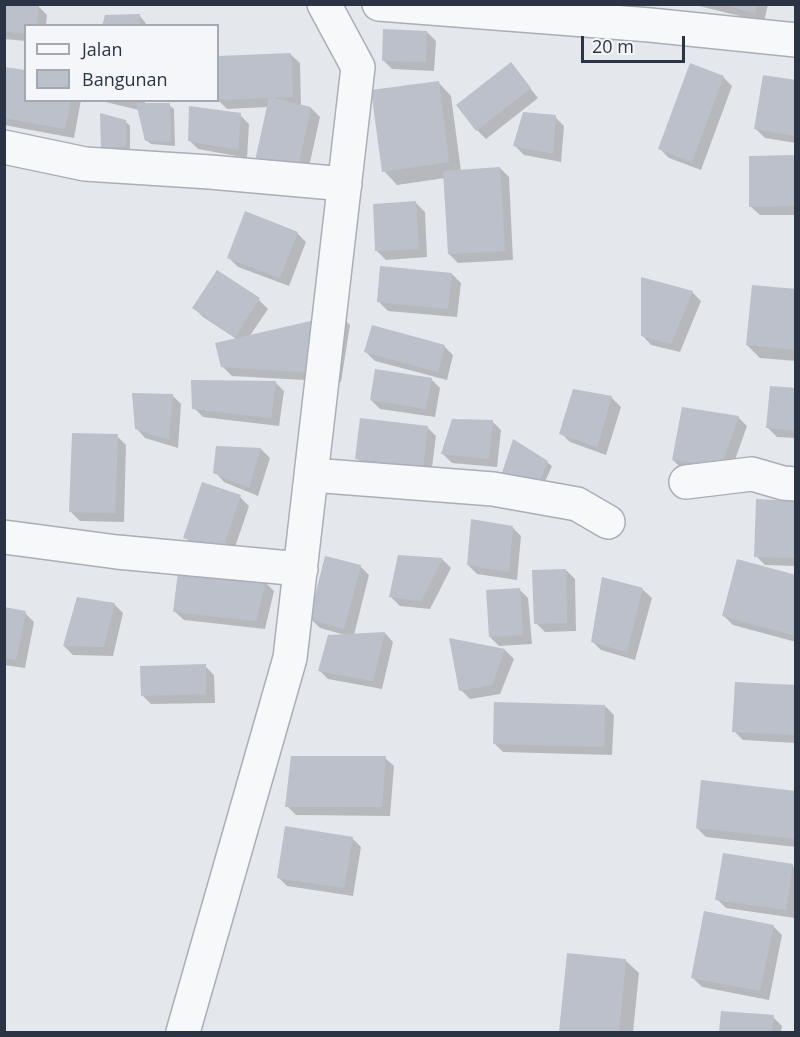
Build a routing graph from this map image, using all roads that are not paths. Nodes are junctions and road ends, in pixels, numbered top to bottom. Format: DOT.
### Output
graph roads {
  1 [pos="324,4"];
  2 [pos="379,4"];
  3 [pos="795,40"];
  4 [pos="4,147"];
  5 [pos="345,184"];
  6 [pos="312,475"];
  7 [pos="686,482"];
  8 [pos="795,484"];
  9 [pos="608,522"];
  10 [pos="4,537"];
  11 [pos="301,569"];
  12 [pos="183,1032"];
  1 -- 5 [label="street"];
  2 -- 3 [label="street"];
  4 -- 5 [label="street"];
  5 -- 6 [label="street"];
  6 -- 9 [label="street"];
  6 -- 11 [label="street"];
  7 -- 8 [label="street"];
  10 -- 11 [label="street"];
  11 -- 12 [label="street"];
}
